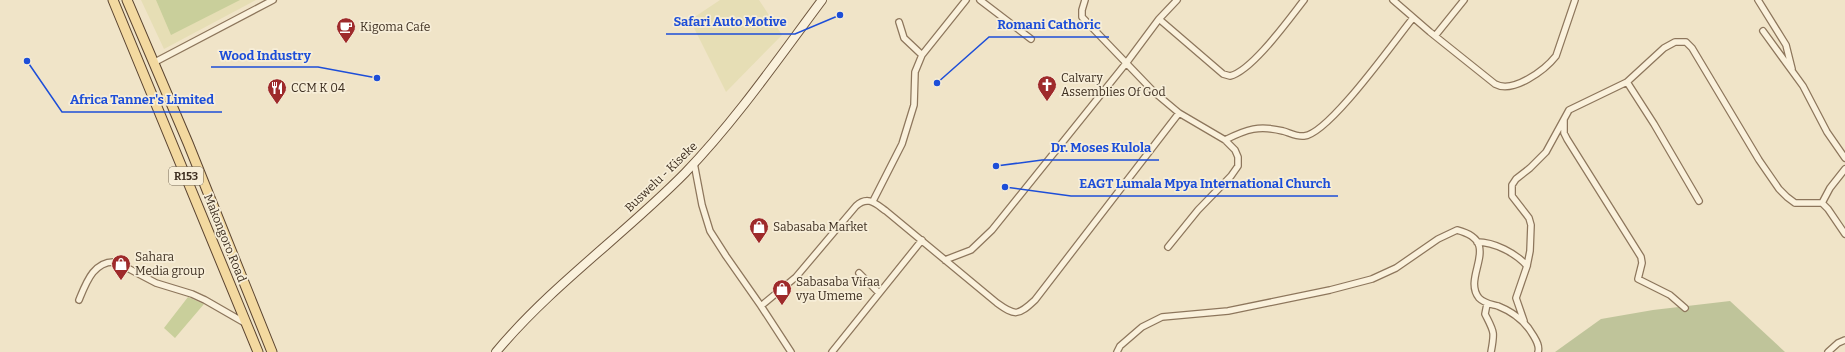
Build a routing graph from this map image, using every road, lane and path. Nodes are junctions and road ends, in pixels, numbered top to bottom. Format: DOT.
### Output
graph roads {
  1 [pos="113,0"];
  2 [pos="127,0"];
  3 [pos="273,0"];
  4 [pos="822,0"];
  5 [pos="966,0"];
  6 [pos="980,0"];
  7 [pos="1085,0"];
  8 [pos="1176,0"];
  9 [pos="1304,0"];
  10 [pos="1393,0"];
  11 [pos="1464,0"];
  12 [pos="1575,0"];
  13 [pos="1758,0"];
  14 [pos="1413,18"];
  15 [pos="1159,20"];
  16 [pos="898,22"];
  17 [pos="1763,31"];
  18 [pos="1435,36"];
  19 [pos="1031,39"];
  20 [pos="922,55"];
  21 [pos="155,62"];
  22 [pos="1127,62"];
  23 [pos="1792,72"];
  24 [pos="1627,82"];
  25 [pos="1179,113"];
  26 [pos="1564,119"];
  27 [pos="1225,140"];
  28 [pos="1845,158"];
  29 [pos="694,163"];
  30 [pos="1845,169"];
  31 [pos="873,201"];
  32 [pos="1699,201"];
  33 [pos="1822,203"];
  34 [pos="1845,234"];
  35 [pos="922,240"];
  36 [pos="1477,242"];
  37 [pos="1168,247"];
  38 [pos="944,260"];
  39 [pos="1527,266"];
  40 [pos="859,273"];
  41 [pos="879,293"];
  42 [pos="79,300"];
  43 [pos="1487,304"];
  44 [pos="761,306"];
  45 [pos="1685,308"];
  46 [pos="1524,321"];
  47 [pos="247,324"];
  48 [pos="1845,340"];
  49 [pos="258,352"];
  50 [pos="272,352"];
  51 [pos="496,352"];
  52 [pos="791,352"];
  53 [pos="832,352"];
  54 [pos="1117,352"];
  55 [pos="1491,352"];
  56 [pos="1538,352"];
  57 [pos="1828,352"];
  1 -- 47 [label="main road, Makongoro Road / R153"];
  2 -- 21 [label="main road, Makongoro Road / R153"];
  3 -- 21 [label="street"];
  4 -- 29 [label="main road, Buswelu - Kiseke"];
  5 -- 20 [label="street"];
  6 -- 19 [label="street"];
  7 -- 22 [label="street"];
  8 -- 15 [label="street"];
  9 -- 15 [label="street"];
  10 -- 14 [label="street"];
  11 -- 18 [label="street"];
  12 -- 18 [label="street"];
  13 -- 23 [label="street"];
  14 -- 18 [label="street"];
  14 -- 27 [label="street"];
  15 -- 22 [label="street"];
  16 -- 20 [label="street"];
  17 -- 23 [label="street"];
  20 -- 31 [label="street"];
  21 -- 50 [label="main road, Makongoro Road / R153"];
  22 -- 25 [label="street"];
  22 -- 38 [label="street"];
  23 -- 28 [label="street"];
  24 -- 26 [label="street"];
  24 -- 32 [label="street"];
  24 -- 33 [label="street"];
  25 -- 27 [label="street"];
  25 -- 38 [label="street"];
  26 -- 39 [label="street"];
  26 -- 45 [label="street"];
  27 -- 37 [label="street"];
  29 -- 44 [label="street"];
  29 -- 51 [label="main road, Buswelu - Kiseke"];
  30 -- 33 [label="street"];
  31 -- 35 [label="street"];
  31 -- 44 [label="street"];
  33 -- 34 [label="street"];
  35 -- 38 [label="street"];
  35 -- 41 [label="street"];
  36 -- 39 [label="street"];
  36 -- 43 [label="street"];
  36 -- 54 [label="street"];
  39 -- 46 [label="street"];
  40 -- 41 [label="street"];
  41 -- 53 [label="street"];
  42 -- 47 [label="street"];
  43 -- 46 [label="street"];
  43 -- 55 [label="street"];
  44 -- 52 [label="street"];
  46 -- 56 [label="street"];
  47 -- 49 [label="main road, Makongoro Road / R153"];
  48 -- 57 [label="street"];
}
